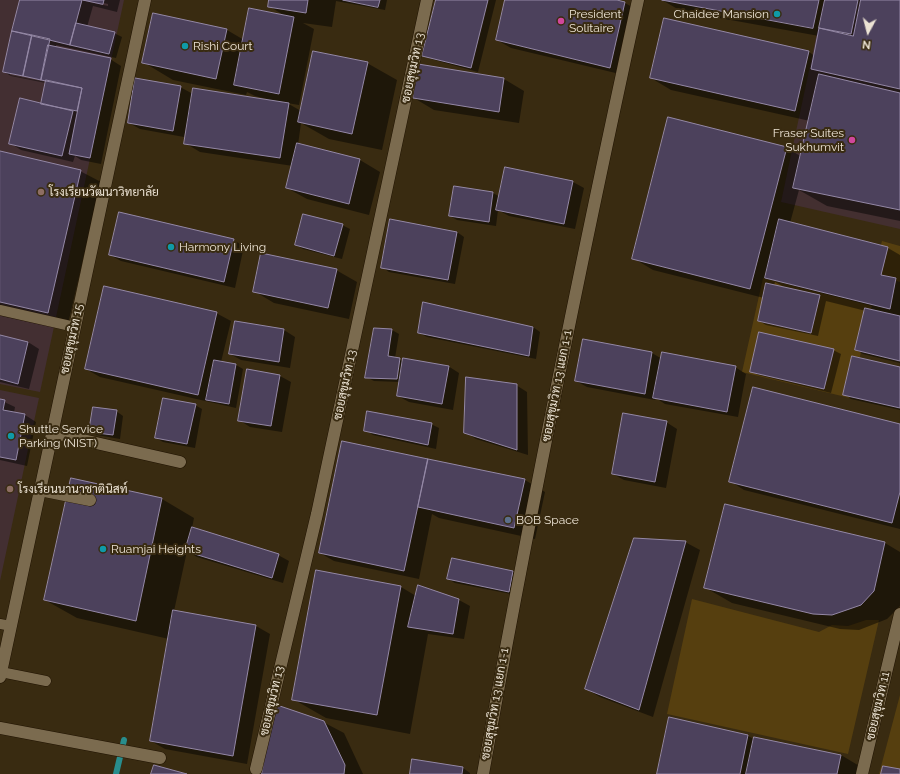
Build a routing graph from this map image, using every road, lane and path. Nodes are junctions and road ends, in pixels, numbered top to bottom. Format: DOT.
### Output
graph roads {
  1 [pos="144,0"];
  2 [pos="427,0"];
  3 [pos="638,0"];
  4 [pos="0,310"];
  5 [pos="75,327"];
  6 [pos="52,433"];
  7 [pos="180,462"];
  8 [pos="40,490"];
  9 [pos="90,500"];
  10 [pos="900,614"];
  11 [pos="6,625"];
  12 [pos="1,674"];
  13 [pos="46,681"];
  14 [pos="0,728"];
  15 [pos="160,758"];
  16 [pos="256,769"];
  17 [pos="483,774"];
  18 [pos="862,774"];
  1 -- 5 [label="street, ซอยสุขุมวิท 15"];
  2 -- 16 [label="street, ซอยสุขุมวิท 13"];
  3 -- 17 [label="street, ซอยสุขุมวิท 13 แยก 1-1"];
  4 -- 5 [label="lane"];
  5 -- 6 [label="street, ซอยสุขุมวิท 15"];
  6 -- 7 [label="street"];
  6 -- 8 [label="street, ซอยสุขุมวิท 15"];
  8 -- 9 [label="street"];
  8 -- 11 [label="street, ซอยสุขุมวิท 15"];
  10 -- 18 [label="street, ซอยสุขุมวิท 11"];
  11 -- 12 [label="street, ซอยสุขุมวิท 15"];
  12 -- 13 [label="lane"];
  14 -- 15 [label="street"];
}
